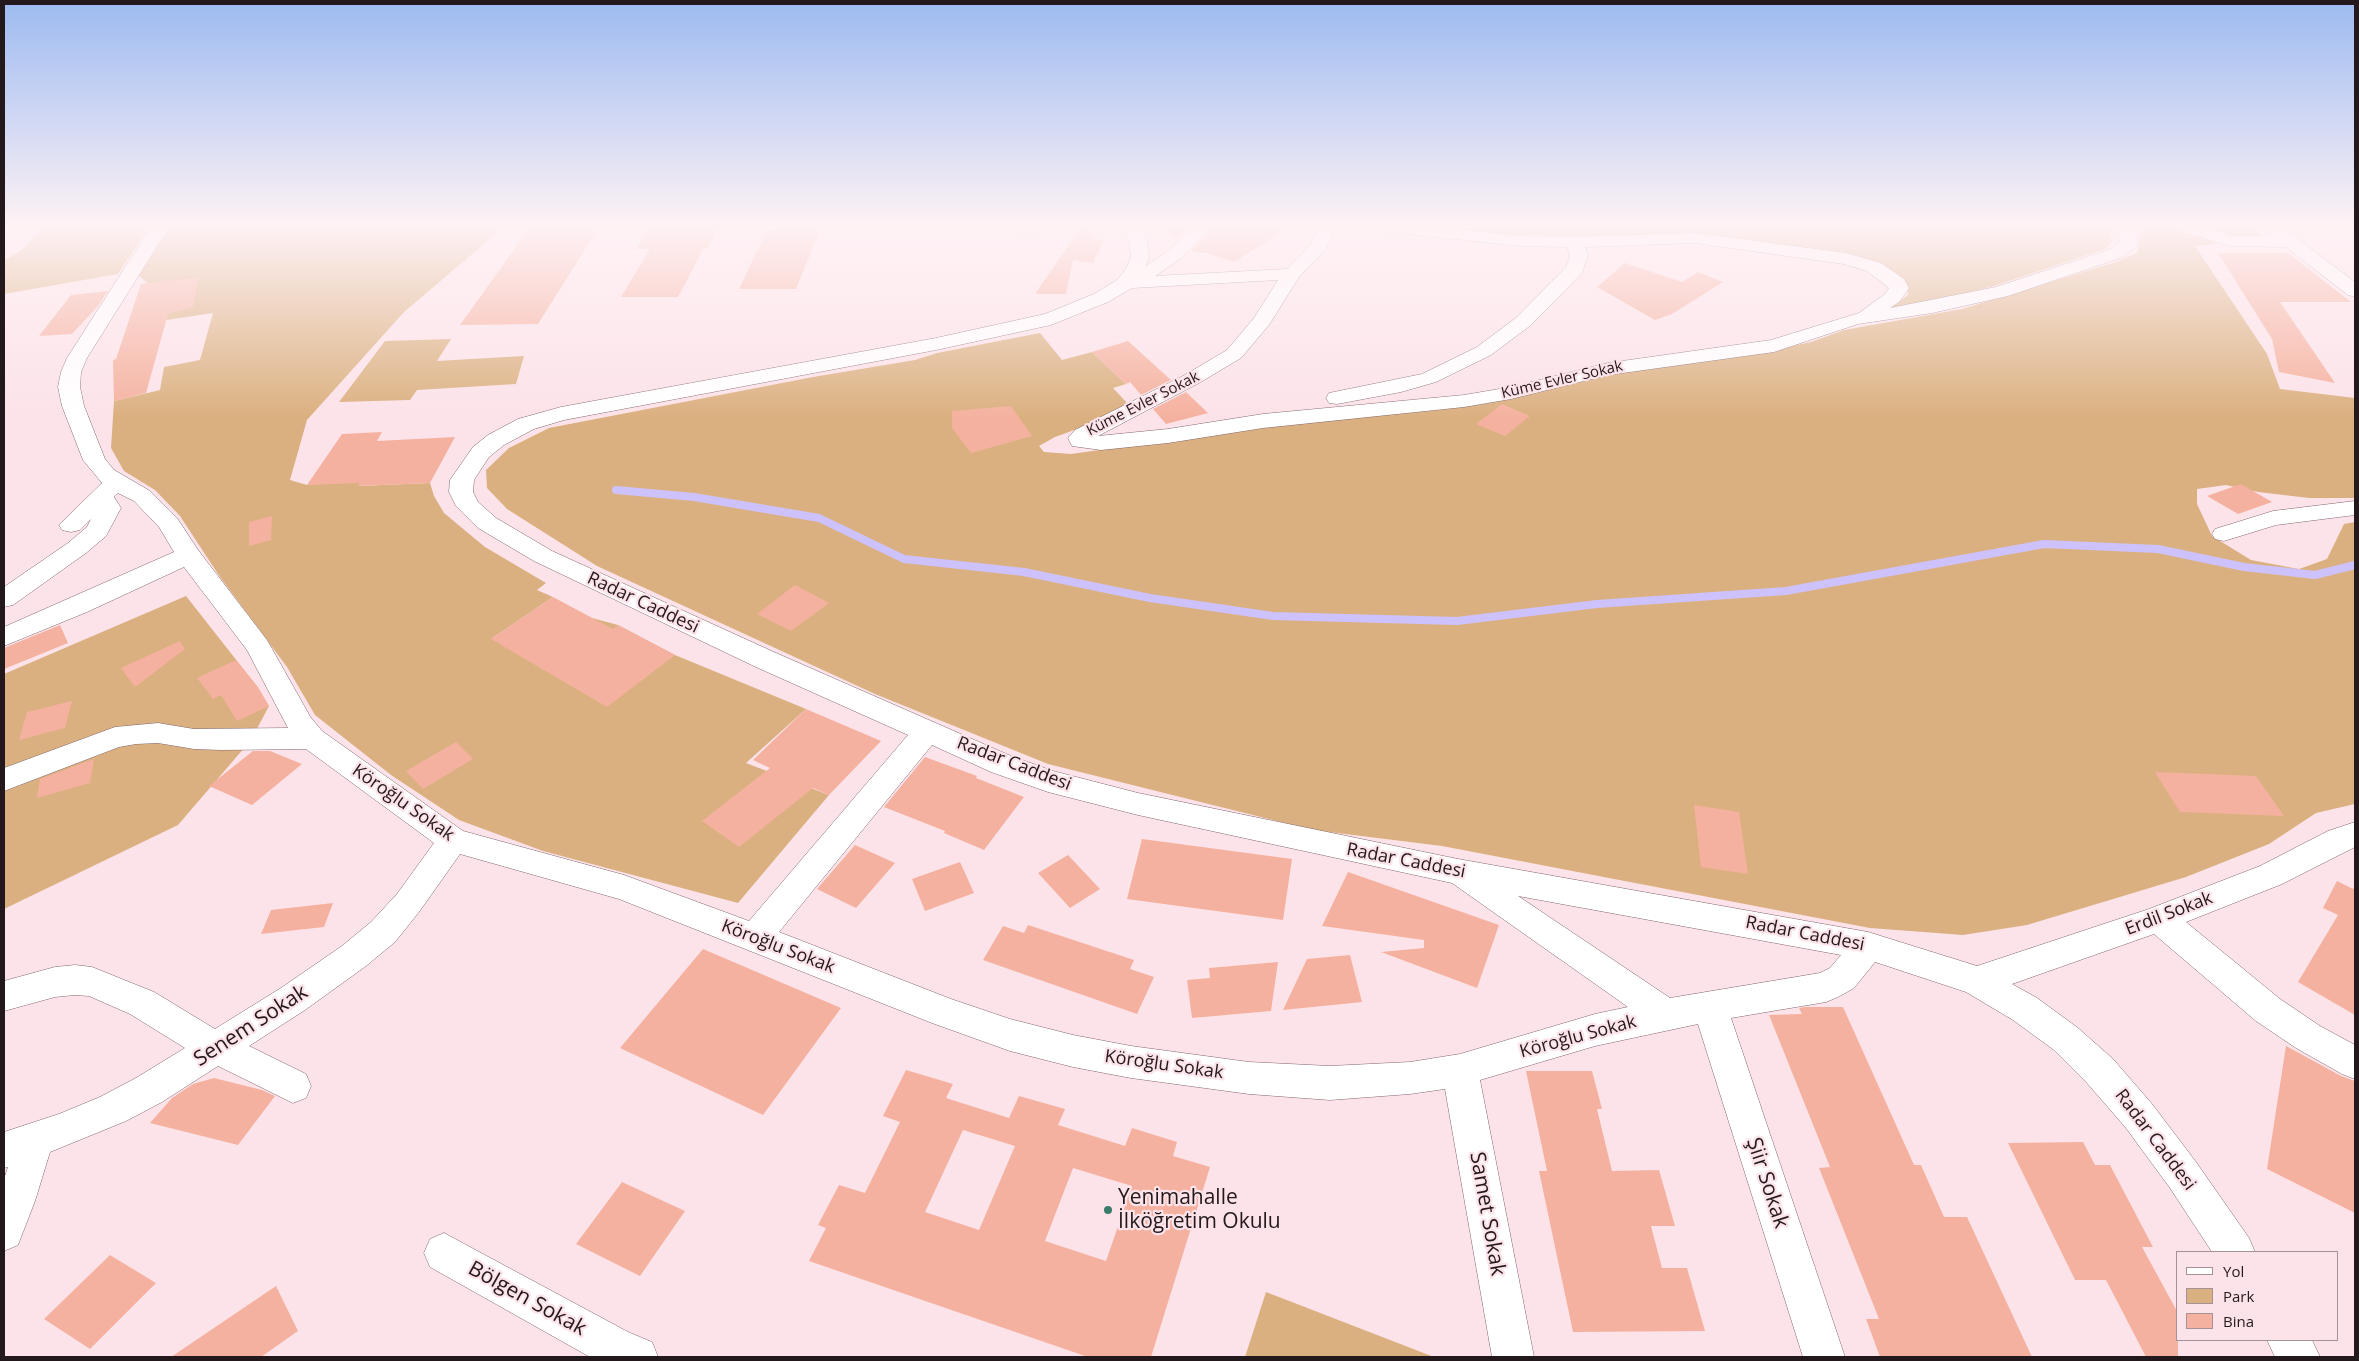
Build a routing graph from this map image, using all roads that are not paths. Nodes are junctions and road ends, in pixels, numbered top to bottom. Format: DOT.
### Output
graph roads {
  1 [pos="120,291"];
  2 [pos="1114,291"];
  3 [pos="1281,291"];
  4 [pos="1555,291"];
  5 [pos="1897,291"];
  6 [pos="2005,291"];
  7 [pos="1856,320"];
  8 [pos="1264,420"];
  9 [pos="109,489"];
  10 [pos="2355,508"];
  11 [pos="71,525"];
  12 [pos="2224,534"];
  13 [pos="188,556"];
  14 [pos="4,598"];
  15 [pos="4,637"];
  16 [pos="928,731"];
  17 [pos="312,738"];
  18 [pos="4,780"];
  19 [pos="2355,834"];
  20 [pos="453,840"];
  21 [pos="1458,872"];
  22 [pos="2159,919"];
  23 [pos="755,937"];
  24 [pos="1868,946"];
  25 [pos="1977,981"];
  26 [pos="4,996"];
  27 [pos="1710,1008"];
  28 [pos="1665,1014"];
  29 [pos="219,1048"];
  30 [pos="2355,1063"];
  31 [pos="1460,1070"];
  32 [pos="293,1086"];
  33 [pos="19,1145"];
  34 [pos="4,1231"];
  35 [pos="2234,1251"];
  36 [pos="444,1253"];
  37 [pos="2289,1341"];
  38 [pos="637,1357"];
  39 [pos="1513,1357"];
  40 [pos="1824,1357"];
  41 [pos="2299,1357"];
  1 -- 9 [label="street, Köroğlu Sokak"];
  2 -- 16 [label="street, Radar Caddesi"];
  3 -- 8 [label="street, Küme Evler Sokak"];
  4 -- 8 [label="street, Küme Evler Sokak"];
  5 -- 7 [label="street, Küme Evler Sokak"];
  6 -- 7 [label="street, Küme Evler Sokak"];
  7 -- 8 [label="street, Küme Evler Sokak"];
  9 -- 11 [label="street"];
  9 -- 13 [label="street, Köroğlu Sokak"];
  9 -- 14 [label="street"];
  10 -- 12 [label="street"];
  13 -- 15 [label="street"];
  13 -- 17 [label="street, Köroğlu Sokak"];
  16 -- 21 [label="street, Radar Caddesi"];
  16 -- 23 [label="street"];
  17 -- 18 [label="street"];
  17 -- 20 [label="street, Köroğlu Sokak"];
  19 -- 22 [label="street, Erdil Sokak"];
  20 -- 23 [label="street, Köroğlu Sokak"];
  20 -- 29 [label="street, Senem Sokak"];
  21 -- 24 [label="street, Radar Caddesi"];
  21 -- 28 [label="street"];
  22 -- 25 [label="street, Erdil Sokak"];
  22 -- 30 [label="street"];
  23 -- 31 [label="street, Köroğlu Sokak"];
  24 -- 25 [label="street, Radar Caddesi"];
  24 -- 27 [label="street, Köroğlu Sokak"];
  25 -- 35 [label="street, Radar Caddesi"];
  26 -- 29 [label="street"];
  27 -- 28 [label="street, Köroğlu Sokak"];
  27 -- 40 [label="street, Şiir Sokak"];
  28 -- 31 [label="street, Köroğlu Sokak"];
  29 -- 32 [label="street"];
  29 -- 33 [label="street, Senem Sokak"];
  31 -- 39 [label="street, Samet Sokak"];
  33 -- 34 [label="street"];
  36 -- 38 [label="street, Bölgen Sokak"];
  37 -- 41 [label="street"];
}
